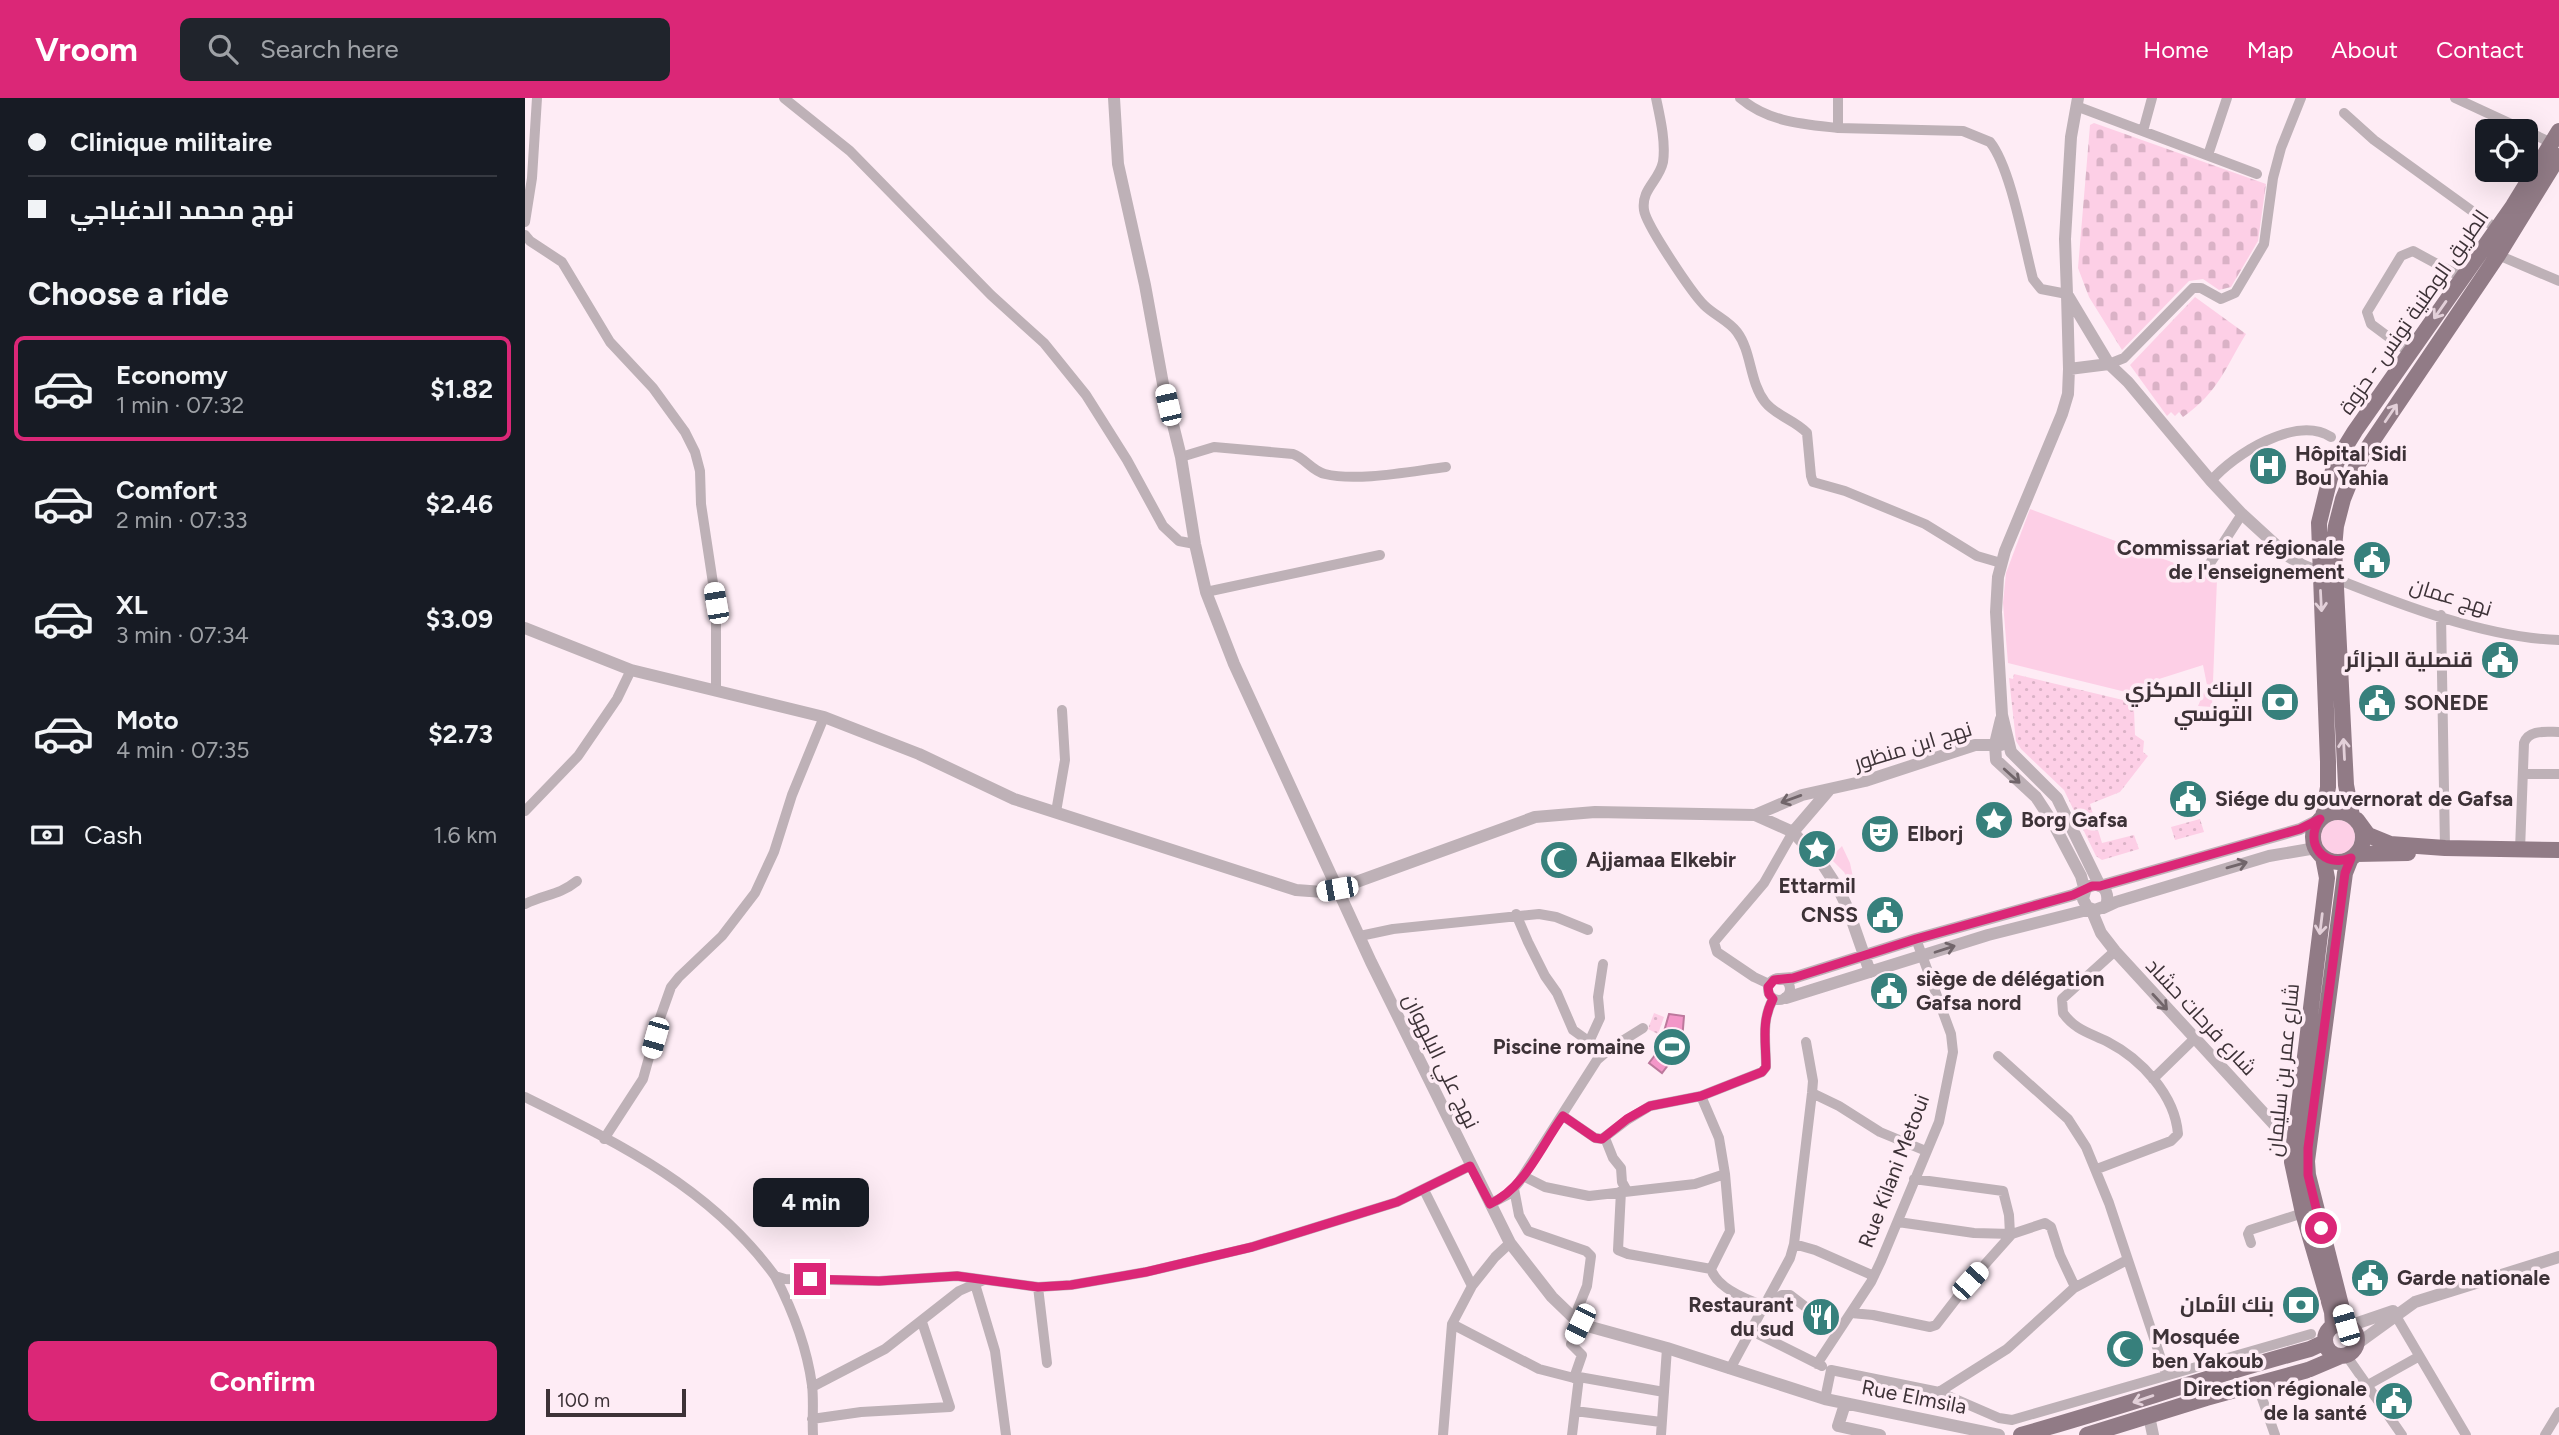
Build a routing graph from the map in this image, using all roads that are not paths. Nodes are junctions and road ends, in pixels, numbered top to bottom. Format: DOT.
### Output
graph roads {
  1 [pos="537,98"];
  2 [pos="784,98"];
  3 [pos="1114,98"];
  4 [pos="1656,98"];
  5 [pos="1739,98"];
  6 [pos="1839,98"];
  7 [pos="2152,98"];
  8 [pos="2227,98"];
  9 [pos="2301,98"];
  10 [pos="2455,98"];
  11 [pos="2077,102"];
  12 [pos="2344,113"];
  13 [pos="1838,128"];
  14 [pos="2143,131"];
  15 [pos="2557,143"];
  16 [pos="530,145"];
  17 [pos="2208,155"];
  18 [pos="2257,174"];
  19 [pos="2517,210"];
  20 [pos="525,222"];
  21 [pos="2497,229"];
  22 [pos="525,235"];
  23 [pos="2498,255"];
  24 [pos="2463,278"];
  25 [pos="2559,281"];
  26 [pos="2067,294"];
  27 [pos="2410,353"];
  28 [pos="2109,365"];
  29 [pos="2069,369"];
  30 [pos="2331,437"];
  31 [pos="1181,457"];
  32 [pos="1446,467"];
  33 [pos="2211,481"];
  34 [pos="2242,514"];
  35 [pos="1195,544"];
  36 [pos="1380,555"];
  37 [pos="2001,563"];
  38 [pos="2207,568"];
  39 [pos="2327,576"];
  40 [pos="1206,592"];
  41 [pos="2441,615"];
  42 [pos="525,628"];
  43 [pos="2559,640"];
  44 [pos="631,670"];
  45 [pos="716,689"];
  46 [pos="1062,710"];
  47 [pos="824,716"];
  48 [pos="2559,732"];
  49 [pos="2002,745"];
  50 [pos="2523,774"];
  51 [pos="2559,774"];
  52 [pos="1829,790"];
  53 [pos="525,811"];
  54 [pos="1056,811"];
  55 [pos="1755,815"];
  56 [pos="2321,818"];
  57 [pos="2355,818"];
  58 [pos="1793,832"];
  59 [pos="2445,848"];
  60 [pos="2520,850"];
  61 [pos="2559,850"];
  62 [pos="2319,852"];
  63 [pos="2353,856"];
  64 [pos="2200,857"];
  65 [pos="2151,870"];
  66 [pos="2205,874"];
  67 [pos="577,881"];
  68 [pos="2100,886"];
  69 [pos="1337,889"];
  70 [pos="2156,889"];
  71 [pos="2085,891"];
  72 [pos="525,904"];
  73 [pos="2097,909"];
  74 [pos="1516,915"];
  75 [pos="1588,930"];
  76 [pos="1360,936"];
  77 [pos="1916,939"];
  78 [pos="2115,951"];
  79 [pos="1865,954"];
  80 [pos="1922,956"];
  81 [pos="1603,964"];
  82 [pos="1870,972"];
  83 [pos="1775,981"];
  84 [pos="1779,998"];
  85 [pos="1643,1028"];
  86 [pos="2194,1039"];
  87 [pos="1589,1042"];
  88 [pos="1806,1042"];
  89 [pos="1605,1053"];
  90 [pos="1998,1056"];
  91 [pos="2153,1079"];
  92 [pos="1812,1093"];
  93 [pos="1701,1096"];
  94 [pos="525,1097"];
  95 [pos="1563,1116"];
  96 [pos="1605,1138"];
  97 [pos="604,1139"];
  98 [pos="2293,1145"];
  99 [pos="1926,1151"];
  100 [pos="1470,1166"];
  101 [pos="2097,1169"];
  102 [pos="1725,1174"];
  103 [pos="1523,1176"];
  104 [pos="1914,1179"];
  105 [pos="1514,1189"];
  106 [pos="1424,1190"];
  107 [pos="1624,1191"];
  108 [pos="1490,1204"];
  109 [pos="2302,1213"];
  110 [pos="1898,1222"];
  111 [pos="2011,1234"];
  112 [pos="1510,1243"];
  113 [pos="2251,1243"];
  114 [pos="1794,1244"];
  115 [pos="2559,1257"];
  116 [pos="2127,1260"];
  117 [pos="1711,1269"];
  118 [pos="775,1276"];
  119 [pos="1874,1276"];
  120 [pos="979,1282"];
  121 [pos="1472,1286"];
  122 [pos="1038,1287"];
  123 [pos="2075,1287"];
  124 [pos="1765,1306"];
  125 [pos="1851,1312"];
  126 [pos="2397,1312"];
  127 [pos="1577,1321"];
  128 [pos="922,1322"];
  129 [pos="1452,1324"];
  130 [pos="2343,1326"];
  131 [pos="1752,1331"];
  132 [pos="1837,1331"];
  133 [pos="2318,1338"];
  134 [pos="1667,1348"];
  135 [pos="2348,1352"];
  136 [pos="2419,1357"];
  137 [pos="1047,1363"];
  138 [pos="1817,1364"];
  139 [pos="1730,1369"];
  140 [pos="1831,1370"];
  141 [pos="2166,1374"];
  142 [pos="1576,1378"];
  143 [pos="2257,1384"];
  144 [pos="2366,1385"];
  145 [pos="812,1387"];
  146 [pos="1664,1392"];
  147 [pos="1939,1392"];
  148 [pos="1825,1399"];
  149 [pos="1845,1404"];
  150 [pos="1575,1411"];
  151 [pos="2559,1412"];
  152 [pos="2149,1416"];
  153 [pos="812,1419"];
  154 [pos="1661,1422"];
  155 [pos="1836,1430"];
  156 [pos="813,1435"];
  157 [pos="1006,1435"];
  158 [pos="1443,1435"];
  159 [pos="1572,1435"];
  160 [pos="1661,1435"];
  161 [pos="1880,1435"];
  162 [pos="1999,1435"];
  163 [pos="2021,1435"];
  164 [pos="2087,1435"];
  165 [pos="2153,1435"];
  166 [pos="2276,1435"];
  167 [pos="2402,1435"];
  168 [pos="2466,1435"];
  169 [pos="2545,1435"];
  1 -- 16 [label="street"];
  2 -- 35 [label="street"];
  3 -- 31 [label="street, نهج علي البلهوان"];
  4 -- 37 [label="street"];
  5 -- 13 [label="street"];
  6 -- 13 [label="street"];
  7 -- 14 [label="street"];
  8 -- 17 [label="street"];
  9 -- 28 [label="street"];
  10 -- 15 [label="street"];
  11 -- 14 [label="street"];
  11 -- 26 [label="street"];
  12 -- 21 [label="street"];
  13 -- 26 [label="street"];
  14 -- 17 [label="street"];
  15 -- 19 [label="main road, الطريق الوطنية تونس - حزوة"];
  16 -- 20 [label="street"];
  17 -- 18 [label="street"];
  19 -- 21 [label="main road, الطريق الوطنية تونس - حزوة"];
  19 -- 23 [label="main road, الطريق الوطنية تونس - حزوة"];
  21 -- 24 [label="main road, الطريق الوطنية تونس - حزوة"];
  22 -- 45 [label="street"];
  23 -- 25 [label="street"];
  39 -- 23 [label="main road, الطريق الوطنية تونس - حزوة, one-way"];
  24 -- 27 [label="main road, الطريق الوطنية تونس - حزوة, one-way"];
  24 -- 27 [label="street"];
  26 -- 28 [label="street"];
  26 -- 29 [label="street"];
  27 -- 39 [label="main road, الطريق الوطنية تونس - حزوة"];
  28 -- 29 [label="street"];
  28 -- 33 [label="street"];
  29 -- 37 [label="street"];
  30 -- 33 [label="street"];
  31 -- 32 [label="street"];
  31 -- 35 [label="street, نهج علي البلهوان"];
  33 -- 34 [label="street"];
  34 -- 38 [label="street"];
  34 -- 39 [label="street"];
  35 -- 40 [label="street, نهج علي البلهوان"];
  36 -- 40 [label="street"];
  37 -- 49 [label="street"];
  39 -- 41 [label="street, نهج عمان"];
  39 -- 56 [label="main road, الطريق الوطنية تونس - حزوة, one-way"];
  57 -- 39 [label="main road, الطريق الوطنية تونس - حزوة, one-way"];
  40 -- 69 [label="street, نهج علي البلهوان"];
  41 -- 43 [label="street, نهج عمان"];
  41 -- 59 [label="street"];
  42 -- 44 [label="street"];
  44 -- 45 [label="street"];
  44 -- 53 [label="street"];
  45 -- 47 [label="street"];
  46 -- 54 [label="street"];
  47 -- 54 [label="street"];
  47 -- 97 [label="street"];
  48 -- 50 [label="street"];
  49 -- 52 [label="street, نهج ابن منظور"];
  49 -- 68 [label="street"];
  49 -- 71 [label="street, one-way"];
  50 -- 51 [label="street"];
  50 -- 60 [label="street"];
  52 -- 55 [label="street, نهج ابن منظور, one-way"];
  52 -- 58 [label="street"];
  54 -- 69 [label="street"];
  55 -- 58 [label="street"];
  55 -- 69 [label="street"];
  56 -- 57 [label="main road"];
  56 -- 62 [label="main road"];
  56 -- 64 [label="street"];
  57 -- 59 [label="main road"];
  57 -- 63 [label="main road"];
  58 -- 79 [label="street"];
  58 -- 83 [label="street"];
  59 -- 60 [label="main road"];
  59 -- 63 [label="main road"];
  60 -- 61 [label="main road"];
  62 -- 63 [label="main road"];
  66 -- 62 [label="street, one-way"];
  62 -- 98 [label="main road, شارع عمر بن سليمان, one-way"];
  63 -- 130 [label="main road, شارع عمر بن سليمان"];
  64 -- 65 [label="street"];
  64 -- 66 [label="street"];
  65 -- 68 [label="street"];
  65 -- 70 [label="street"];
  66 -- 70 [label="street"];
  67 -- 72 [label="street"];
  68 -- 71 [label="street"];
  68 -- 73 [label="street"];
  69 -- 76 [label="street, نهج علي البلهوان"];
  70 -- 73 [label="street"];
  71 -- 73 [label="street"];
  71 -- 77 [label="street"];
  73 -- 78 [label="street, شارع فرحات حشاد"];
  80 -- 73 [label="street, one-way"];
  74 -- 75 [label="street"];
  74 -- 76 [label="street"];
  74 -- 87 [label="street"];
  76 -- 100 [label="street, نهج علي البلهوان"];
  77 -- 79 [label="street"];
  77 -- 80 [label="street, Rue Kilani Metoui"];
  78 -- 86 [label="street, شارع فرحات حشاد, one-way"];
  78 -- 91 [label="street"];
  79 -- 82 [label="street"];
  79 -- 83 [label="street"];
  80 -- 82 [label="street"];
  80 -- 99 [label="street, Rue Kilani Metoui"];
  81 -- 87 [label="street"];
  82 -- 84 [label="street"];
  83 -- 84 [label="street"];
  83 -- 84 [label="street"];
  84 -- 93 [label="street"];
  85 -- 89 [label="street"];
  86 -- 91 [label="street"];
  86 -- 98 [label="street, شارع فرحات حشاد"];
  87 -- 89 [label="street"];
  88 -- 92 [label="street"];
  89 -- 95 [label="street"];
  90 -- 101 [label="street"];
  91 -- 101 [label="street"];
  92 -- 99 [label="street"];
  92 -- 114 [label="street"];
  93 -- 96 [label="street"];
  93 -- 102 [label="street"];
  94 -- 97 [label="street"];
  95 -- 96 [label="street"];
  95 -- 103 [label="street"];
  96 -- 107 [label="street"];
  97 -- 118 [label="street"];
  98 -- 109 [label="main road, شارع عمر بن سليمان"];
  99 -- 104 [label="street, Rue Kilani Metoui"];
  100 -- 106 [label="street"];
  100 -- 108 [label="street, نهج علي البلهوان"];
  101 -- 116 [label="street"];
  102 -- 107 [label="street"];
  102 -- 117 [label="street"];
  103 -- 105 [label="street"];
  103 -- 107 [label="street"];
  104 -- 110 [label="street, Rue Kilani Metoui"];
  104 -- 111 [label="street"];
  105 -- 108 [label="street"];
  105 -- 127 [label="street"];
  106 -- 121 [label="street"];
  106 -- 122 [label="street"];
  107 -- 117 [label="street"];
  108 -- 112 [label="street, نهج علي البلهوان"];
  109 -- 113 [label="street"];
  109 -- 130 [label="main road, شارع عمر بن سليمان"];
  110 -- 111 [label="street"];
  110 -- 119 [label="street, Rue Kilani Metoui"];
  111 -- 123 [label="street"];
  111 -- 125 [label="street"];
  112 -- 121 [label="street"];
  112 -- 127 [label="street, نهج علي البلهوان"];
  114 -- 119 [label="street"];
  114 -- 124 [label="street"];
  115 -- 126 [label="street"];
  116 -- 123 [label="street"];
  116 -- 141 [label="street"];
  117 -- 124 [label="street"];
  118 -- 120 [label="street"];
  118 -- 145 [label="street"];
  119 -- 125 [label="street, Rue Kilani Metoui"];
  120 -- 122 [label="street"];
  120 -- 128 [label="street"];
  120 -- 157 [label="street"];
  121 -- 129 [label="street"];
  122 -- 137 [label="street"];
  123 -- 147 [label="street"];
  124 -- 131 [label="street"];
  124 -- 132 [label="street"];
  125 -- 132 [label="street, Rue Kilani Metoui"];
  126 -- 130 [label="street"];
  126 -- 135 [label="street"];
  126 -- 136 [label="street"];
  127 -- 134 [label="street"];
  127 -- 142 [label="street"];
  128 -- 145 [label="street"];
  128 -- 153 [label="street"];
  129 -- 142 [label="street"];
  129 -- 158 [label="street"];
  130 -- 133 [label="main road"];
  130 -- 135 [label="main road"];
  131 -- 138 [label="street"];
  131 -- 139 [label="street"];
  132 -- 138 [label="street, Rue Kilani Metoui"];
  133 -- 135 [label="main road"];
  133 -- 141 [label="street"];
  133 -- 163 [label="main road, one-way"];
  134 -- 139 [label="street"];
  134 -- 146 [label="street"];
  135 -- 143 [label="main road"];
  135 -- 144 [label="street"];
  136 -- 144 [label="street"];
  136 -- 168 [label="street"];
  138 -- 140 [label="street"];
  139 -- 148 [label="street"];
  140 -- 147 [label="street"];
  140 -- 148 [label="street"];
  141 -- 147 [label="street"];
  142 -- 146 [label="street"];
  142 -- 150 [label="street"];
  143 -- 152 [label="main road"];
  143 -- 166 [label="street"];
  144 -- 167 [label="street"];
  145 -- 153 [label="street"];
  146 -- 154 [label="street"];
  148 -- 149 [label="street"];
  149 -- 155 [label="street, Rue Elmsila"];
  149 -- 162 [label="street, Rue Elmsila"];
  150 -- 154 [label="street"];
  150 -- 159 [label="street"];
  151 -- 169 [label="street"];
  152 -- 164 [label="main road"];
  152 -- 165 [label="street"];
  153 -- 156 [label="street"];
  154 -- 160 [label="street"];
  155 -- 161 [label="street"];
}
